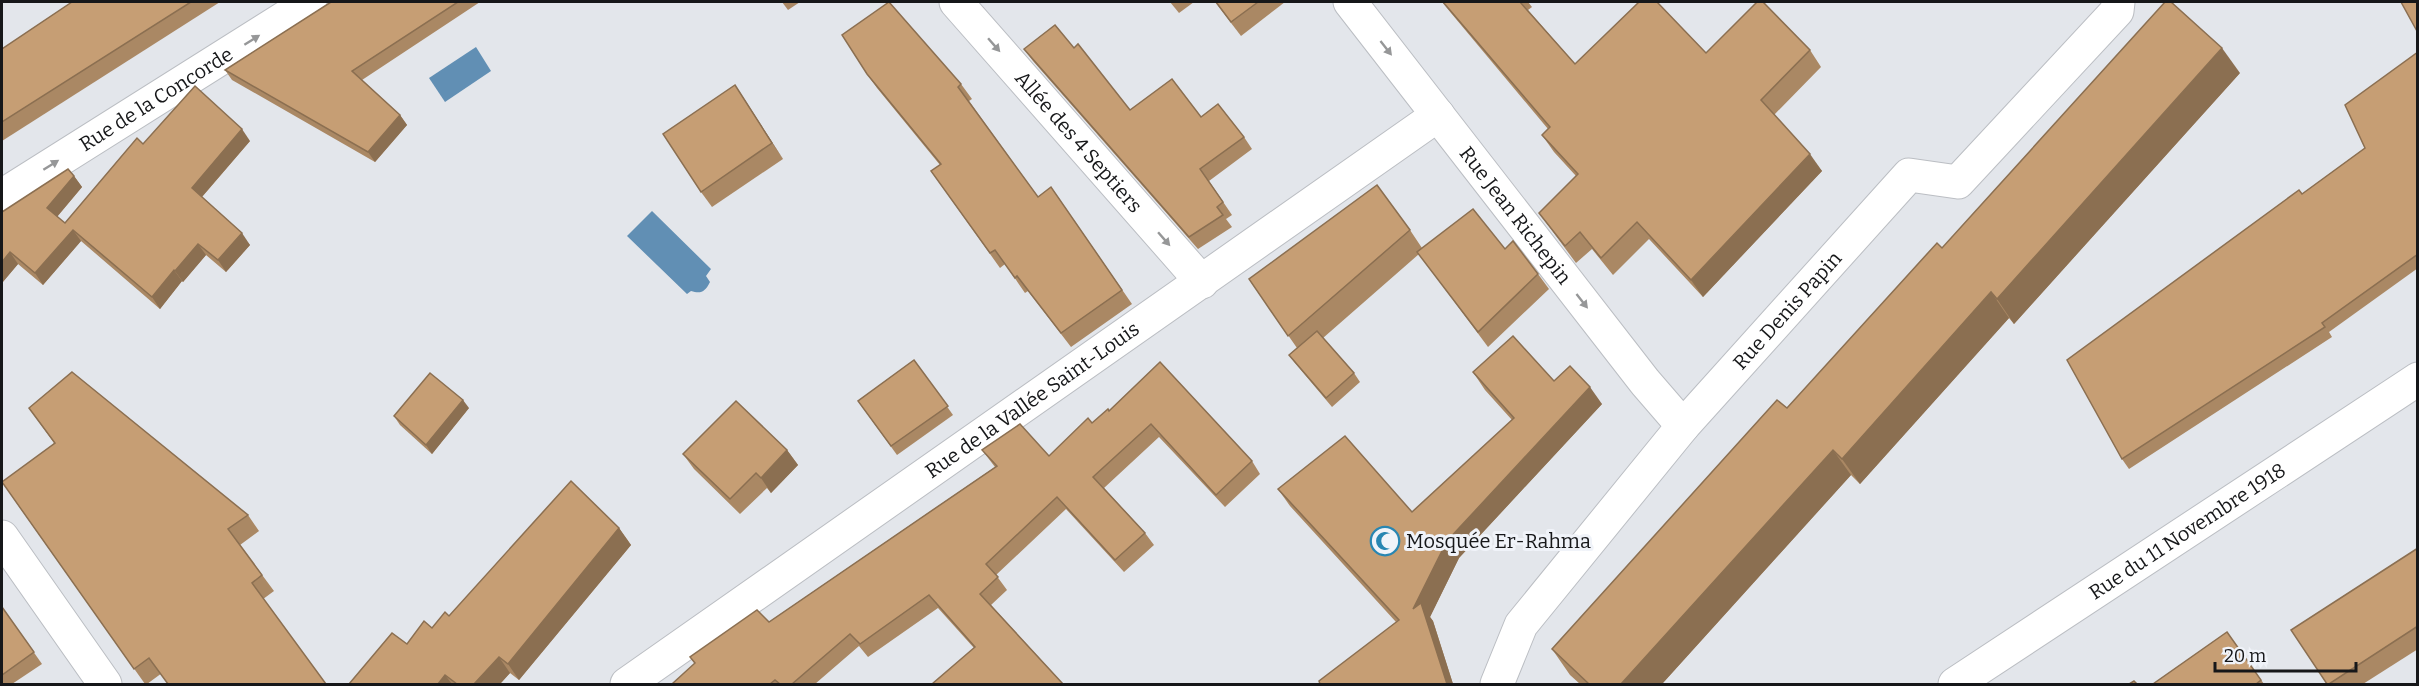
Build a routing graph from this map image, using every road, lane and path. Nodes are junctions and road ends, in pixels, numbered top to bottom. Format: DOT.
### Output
graph roads {
  1 [pos="310,2"];
  2 [pos="956,2"];
  3 [pos="1350,2"];
  4 [pos="2118,2"];
  5 [pos="1438,115"];
  6 [pos="2,196"];
  7 [pos="1202,282"];
  8 [pos="2418,379"];
  9 [pos="1683,426"];
  10 [pos="2,537"];
  11 [pos="105,684"];
  12 [pos="627,684"];
  13 [pos="1497,684"];
  14 [pos="1955,684"];
  6 -- 1 [label="street, Rue de la Concorde, one-way"];
  2 -- 7 [label="street, Allée des 4 Septiers, one-way"];
  3 -- 5 [label="street, Rue Jean Richepin, one-way"];
  4 -- 9 [label="street, Rue Denis Papin"];
  5 -- 7 [label="street, Rue de la Vallée Saint-Louis"];
  5 -- 9 [label="street, Rue Jean Richepin, one-way"];
  7 -- 12 [label="street, Rue de la Vallée Saint-Louis"];
  8 -- 14 [label="street, Rue du 11 Novembre 1918"];
  9 -- 13 [label="street, Rue Denis Papin"];
  10 -- 11 [label="street"];
}
